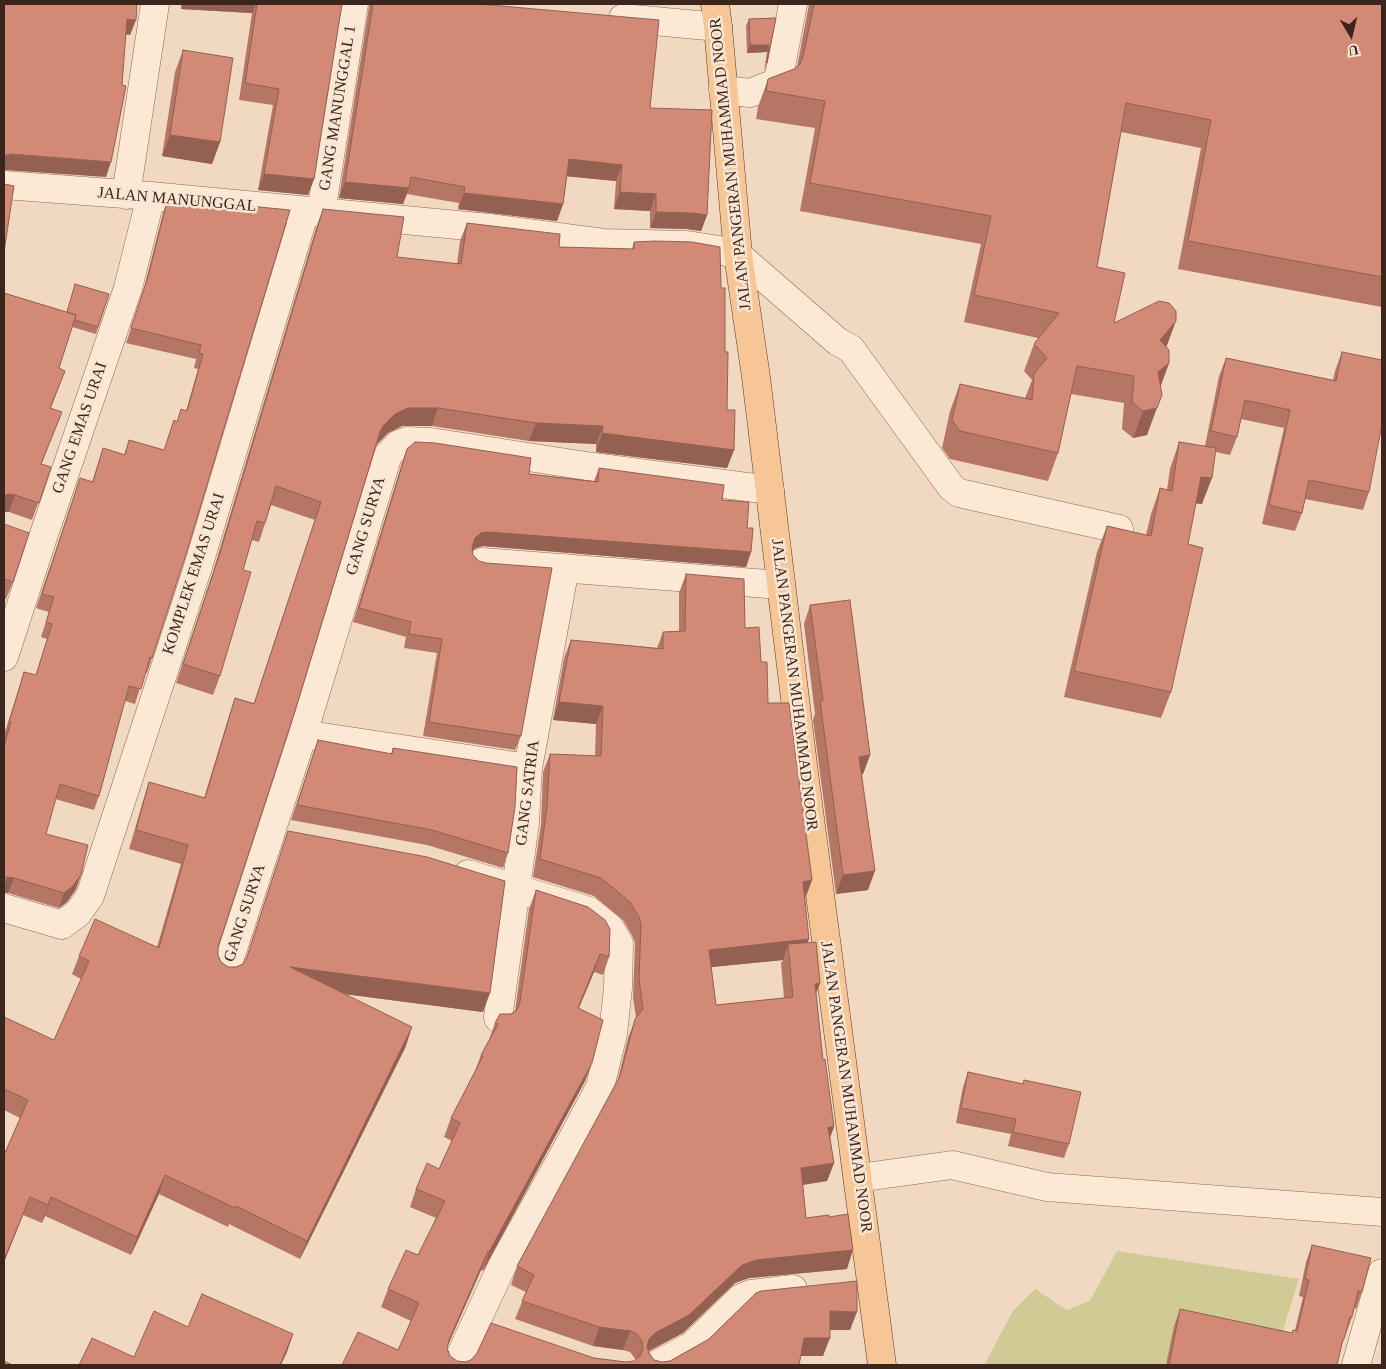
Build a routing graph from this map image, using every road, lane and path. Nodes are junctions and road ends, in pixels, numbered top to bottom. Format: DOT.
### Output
graph roads {
  1 [pos="156,4"];
  2 [pos="354,4"];
  3 [pos="793,4"];
  4 [pos="602,16"];
  5 [pos="716,16"];
  6 [pos="723,90"];
  7 [pos="4,185"];
  8 [pos="138,196"];
  9 [pos="313,212"];
  10 [pos="738,254"];
  11 [pos="770,490"];
  12 [pos="1119,529"];
  13 [pos="482,562"];
  14 [pos="565,568"];
  15 [pos="781,585"];
  16 [pos="4,657"];
  17 [pos="303,734"];
  18 [pos="528,768"];
  19 [pos="271,832"];
  20 [pos="300,837"];
  21 [pos="442,866"];
  22 [pos="516,888"];
  23 [pos="4,908"];
  24 [pos="226,970"];
  25 [pos="498,1018"];
  26 [pos="858,1178"];
  27 [pos="1382,1212"];
  28 [pos="1382,1274"];
  29 [pos="872,1282"];
  30 [pos="844,1284"];
  31 [pos="816,1287"];
  32 [pos="456,1365"];
  33 [pos="656,1365"];
  34 [pos="882,1365"];
  35 [pos="1356,1365"];
  1 -- 8 [label="street, GANG EMAS URAI"];
  2 -- 9 [label="street, GANG MANUNGGAL 1"];
  3 -- 6 [label="street"];
  4 -- 5 [label="street"];
  5 -- 6 [label="main road, JALAN PANGERAN MUHAMMAD NOOR"];
  6 -- 10 [label="main road, JALAN PANGERAN MUHAMMAD NOOR"];
  7 -- 8 [label="street, JALAN MANUNGGAL"];
  8 -- 9 [label="street, JALAN MANUNGGAL"];
  8 -- 16 [label="street, GANG EMAS URAI"];
  9 -- 10 [label="street, JALAN MANUNGGAL"];
  9 -- 23 [label="street, KOMPLEK EMAS URAI"];
  10 -- 11 [label="main road, JALAN PANGERAN MUHAMMAD NOOR"];
  10 -- 12 [label="street"];
  11 -- 15 [label="main road, JALAN PANGERAN MUHAMMAD NOOR"];
  11 -- 17 [label="street, GANG SURYA"];
  13 -- 14 [label="street"];
  14 -- 15 [label="street"];
  14 -- 18 [label="street, GANG SATRIA"];
  15 -- 26 [label="main road, JALAN PANGERAN MUHAMMAD NOOR"];
  17 -- 18 [label="street"];
  17 -- 19 [label="street, GANG SURYA"];
  18 -- 22 [label="street, GANG SATRIA"];
  19 -- 20 [label="street"];
  19 -- 24 [label="street, GANG SURYA"];
  21 -- 22 [label="street"];
  22 -- 25 [label="street, GANG SATRIA"];
  22 -- 32 [label="street"];
  26 -- 27 [label="street"];
  26 -- 29 [label="main road, JALAN PANGERAN MUHAMMAD NOOR"];
  28 -- 35 [label="street"];
  29 -- 30 [label="street"];
  29 -- 34 [label="main road, JALAN PANGERAN MUHAMMAD NOOR"];
  31 -- 33 [label="street"];
}
